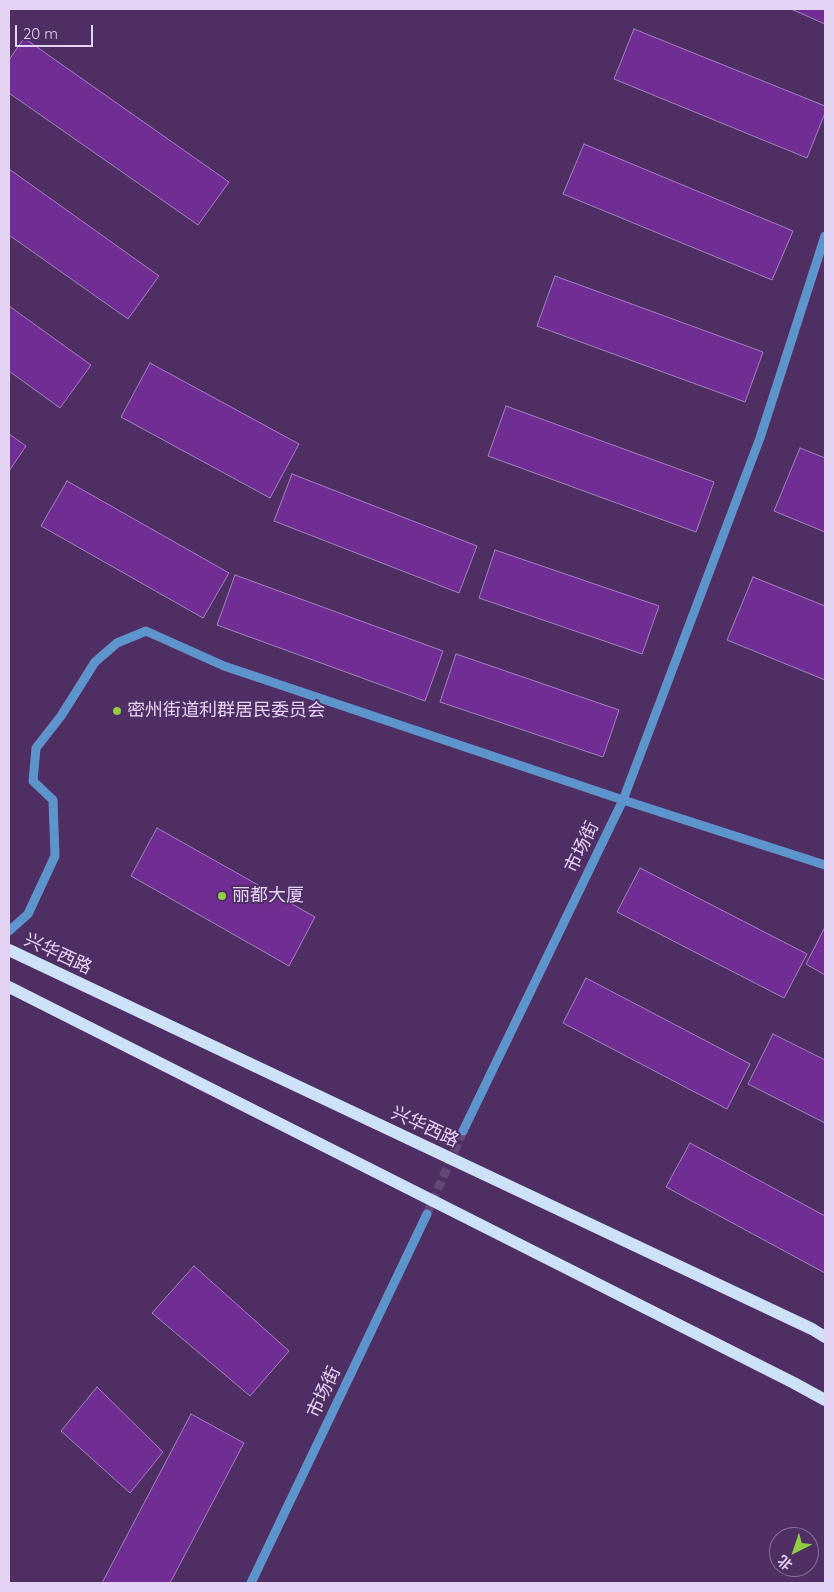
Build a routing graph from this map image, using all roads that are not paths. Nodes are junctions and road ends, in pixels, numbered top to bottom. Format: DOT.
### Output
graph roads {
  1 [pos="825,236"];
  2 [pos="623,800"];
  3 [pos="825,865"];
  4 [pos="9,931"];
  5 [pos="9,950"];
  6 [pos="9,986"];
  7 [pos="463,1131"];
  8 [pos="427,1214"];
  9 [pos="825,1337"];
  10 [pos="825,1400"];
  11 [pos="252,1583"];
  1 -- 2 [label="street, 市场街"];
  2 -- 3 [label="street"];
  2 -- 4 [label="street"];
  2 -- 7 [label="street, 市场街"];
  5 -- 9 [label="main road, 兴华西路"];
  6 -- 10 [label="main road"];
  8 -- 11 [label="street, 市场街"];
}
